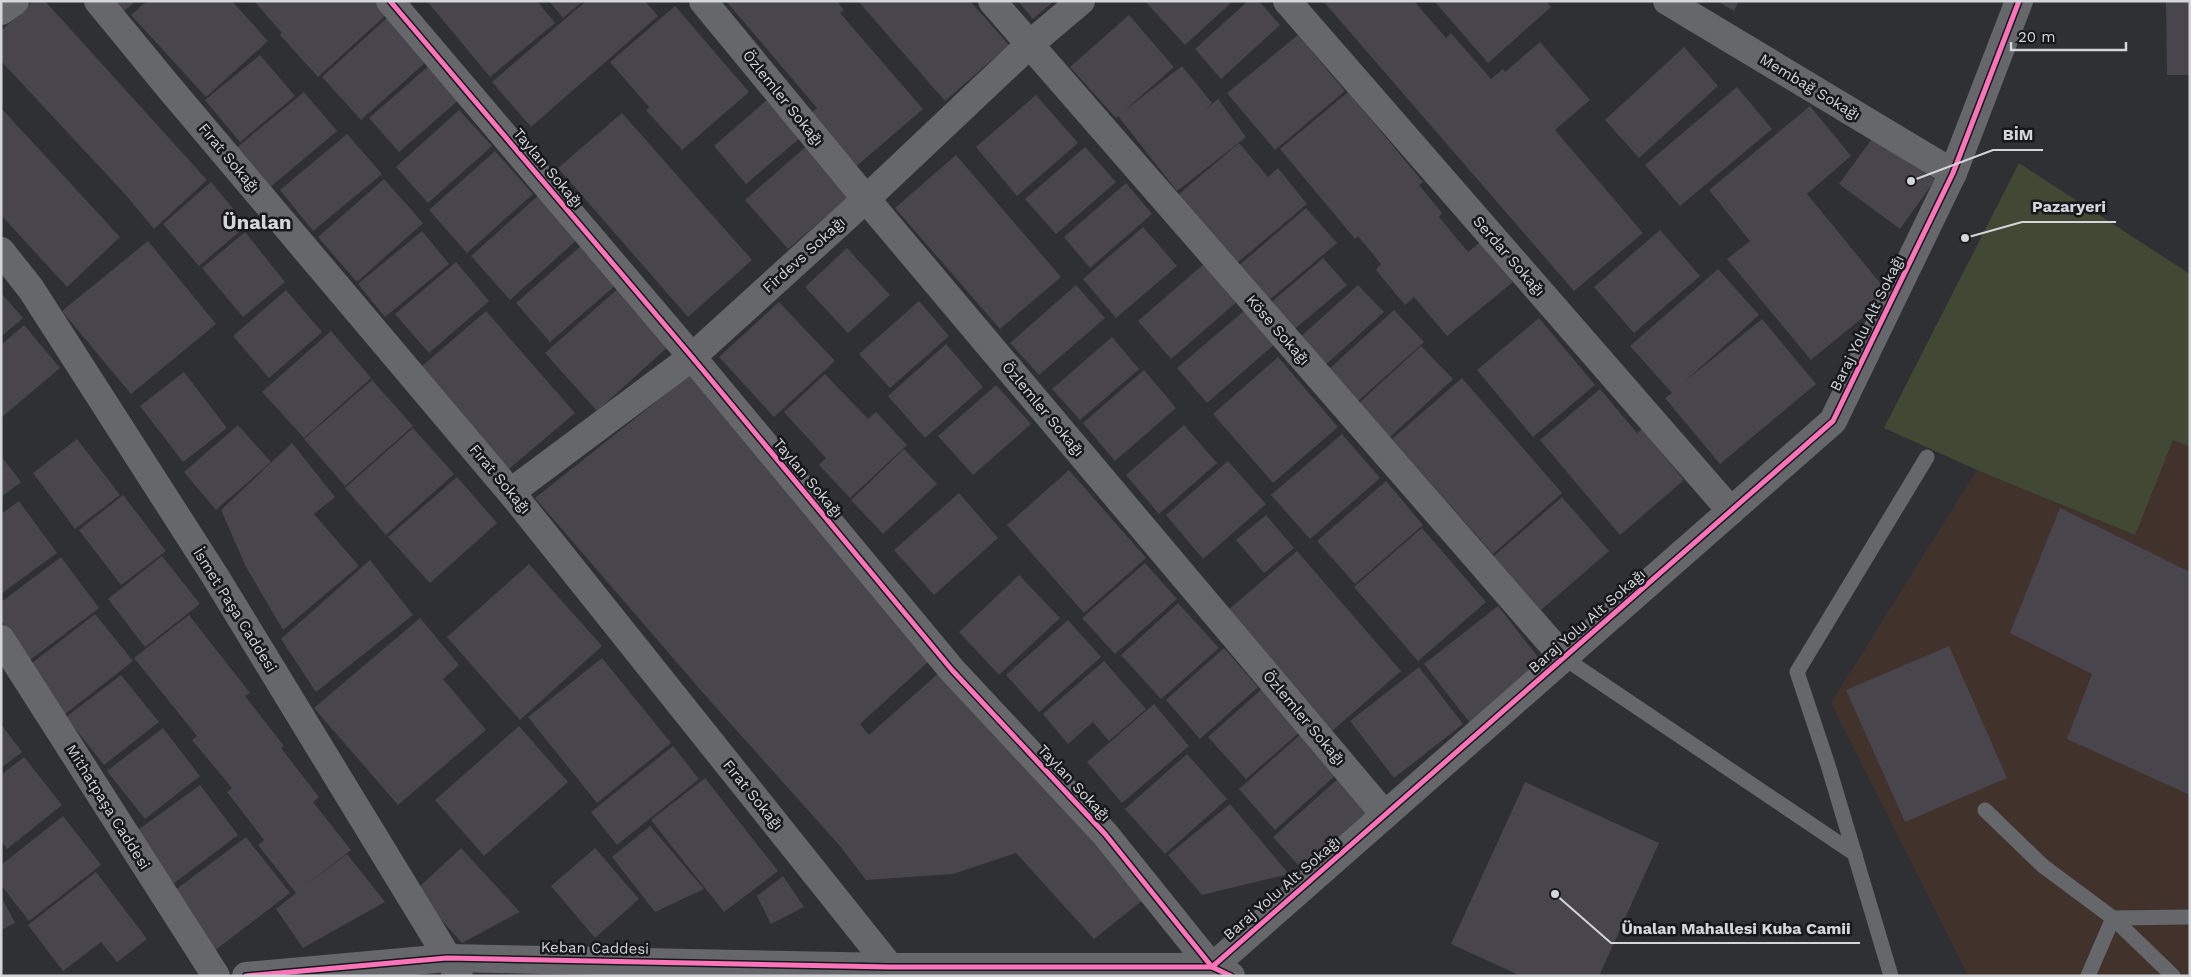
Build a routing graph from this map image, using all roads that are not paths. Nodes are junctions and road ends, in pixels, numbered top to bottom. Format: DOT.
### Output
graph roads {
  1 [pos="15,1"];
  2 [pos="98,1"];
  3 [pos="390,1"];
  4 [pos="703,1"];
  5 [pos="992,1"];
  6 [pos="1081,1"];
  7 [pos="1287,1"];
  8 [pos="1667,1"];
  9 [pos="2019,1"];
  10 [pos="1,11"];
  11 [pos="1030,44"];
  12 [pos="1953,173"];
  13 [pos="866,199"];
  14 [pos="1,251"];
  15 [pos="692,356"];
  16 [pos="1927,457"];
  17 [pos="511,492"];
  18 [pos="1731,512"];
  19 [pos="1,639"];
  20 [pos="1564,658"];
  21 [pos="1985,810"];
  22 [pos="1385,815"];
  23 [pos="1855,854"];
  24 [pos="2190,917"];
  25 [pos="2113,918"];
  26 [pos="453,967"];
  27 [pos="889,971"];
  28 [pos="946,971"];
  29 [pos="1221,971"];
  30 [pos="216,976"];
  31 [pos="246,976"];
  32 [pos="1891,976"];
  33 [pos="2088,976"];
  34 [pos="2173,976"];
  1 -- 10 [label="street"];
  2 -- 17 [label="street, Fırat Sokağı"];
  3 -- 15 [label="street, Taylan Sokağı"];
  4 -- 13 [label="street, Özlemler Sokağı"];
  5 -- 11 [label="street, Köse Sokağı"];
  6 -- 11 [label="street, Firdevs Sokağı"];
  7 -- 18 [label="street, Serdar Sokağı"];
  8 -- 12 [label="street, Membağ Sokağı"];
  9 -- 12 [label="street, Baraj Yolu Alt Sokağı"];
  11 -- 13 [label="street, Firdevs Sokağı"];
  11 -- 20 [label="street, Köse Sokağı"];
  12 -- 18 [label="street, Baraj Yolu Alt Sokağı"];
  13 -- 15 [label="street, Firdevs Sokağı"];
  13 -- 22 [label="street, Özlemler Sokağı"];
  14 -- 26 [label="street, İsmet Paşa Caddesi"];
  15 -- 17 [label="street, Firdevs Sokağı"];
  15 -- 29 [label="street, Taylan Sokağı"];
  16 -- 23 [label="lane"];
  17 -- 27 [label="street, Fırat Sokağı"];
  18 -- 20 [label="street, Baraj Yolu Alt Sokağı"];
  19 -- 30 [label="street, Mithatpaşa Caddesi"];
  20 -- 22 [label="street, Baraj Yolu Alt Sokağı"];
  20 -- 23 [label="lane"];
  21 -- 25 [label="lane"];
  22 -- 29 [label="street, Baraj Yolu Alt Sokağı"];
  23 -- 32 [label="lane"];
  24 -- 25 [label="lane"];
  25 -- 33 [label="lane"];
  25 -- 34 [label="lane"];
  26 -- 27 [label="street, Keban Caddesi"];
  26 -- 31 [label="street, Keban Caddesi"];
  27 -- 28 [label="street, Keban Caddesi"];
  28 -- 29 [label="street"];
}
